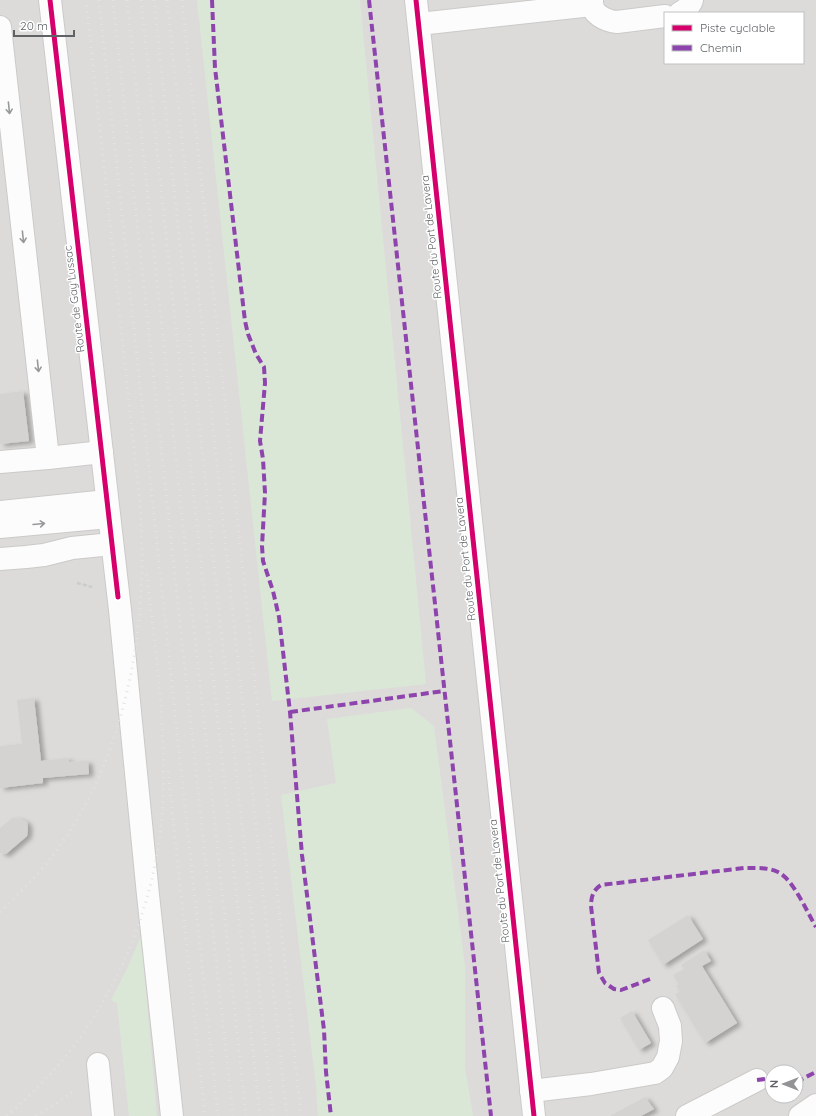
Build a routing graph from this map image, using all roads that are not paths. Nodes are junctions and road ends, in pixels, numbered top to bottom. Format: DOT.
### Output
graph roads {
  1 [pos="50,0"];
  2 [pos="416,0"];
  3 [pos="692,0"];
  4 [pos="592,2"];
  5 [pos="682,12"];
  6 [pos="664,16"];
  7 [pos="419,24"];
  8 [pos="0,27"];
  9 [pos="102,452"];
  10 [pos="48,458"];
  11 [pos="0,462"];
  12 [pos="108,509"];
  13 [pos="0,512"];
  14 [pos="0,527"];
  15 [pos="112,544"];
  16 [pos="72,548"];
  17 [pos="0,554"];
  18 [pos="0,559"];
  19 [pos="663,1008"];
  20 [pos="98,1064"];
  21 [pos="757,1080"];
  22 [pos="531,1091"];
  23 [pos="816,1105"];
  24 [pos="103,1116"];
  25 [pos="172,1116"];
  26 [pos="534,1116"];
  27 [pos="687,1116"];
  28 [pos="800,1116"];
  1 -- 9 [label="street, Route de Gay Lussac"];
  2 -- 7 [label="street, Route du Port de Lavera"];
  3 -- 5 [label="street"];
  4 -- 6 [label="street"];
  4 -- 7 [label="street"];
  7 -- 22 [label="street, Route du Port de Lavera"];
  8 -- 10 [label="street, one-way"];
  9 -- 10 [label="street"];
  9 -- 12 [label="street, Route de Gay Lussac"];
  10 -- 11 [label="street"];
  12 -- 13 [label="street"];
  14 -- 12 [label="street, one-way"];
  12 -- 15 [label="street, Route de Gay Lussac"];
  15 -- 16 [label="street"];
  15 -- 25 [label="street, Route de Gay Lussac"];
  16 -- 17 [label="street"];
  16 -- 18 [label="street"];
  19 -- 22 [label="street"];
  20 -- 24 [label="street"];
  21 -- 27 [label="street"];
  22 -- 26 [label="street, Route du Port de Lavera"];
  23 -- 28 [label="street"];
}
